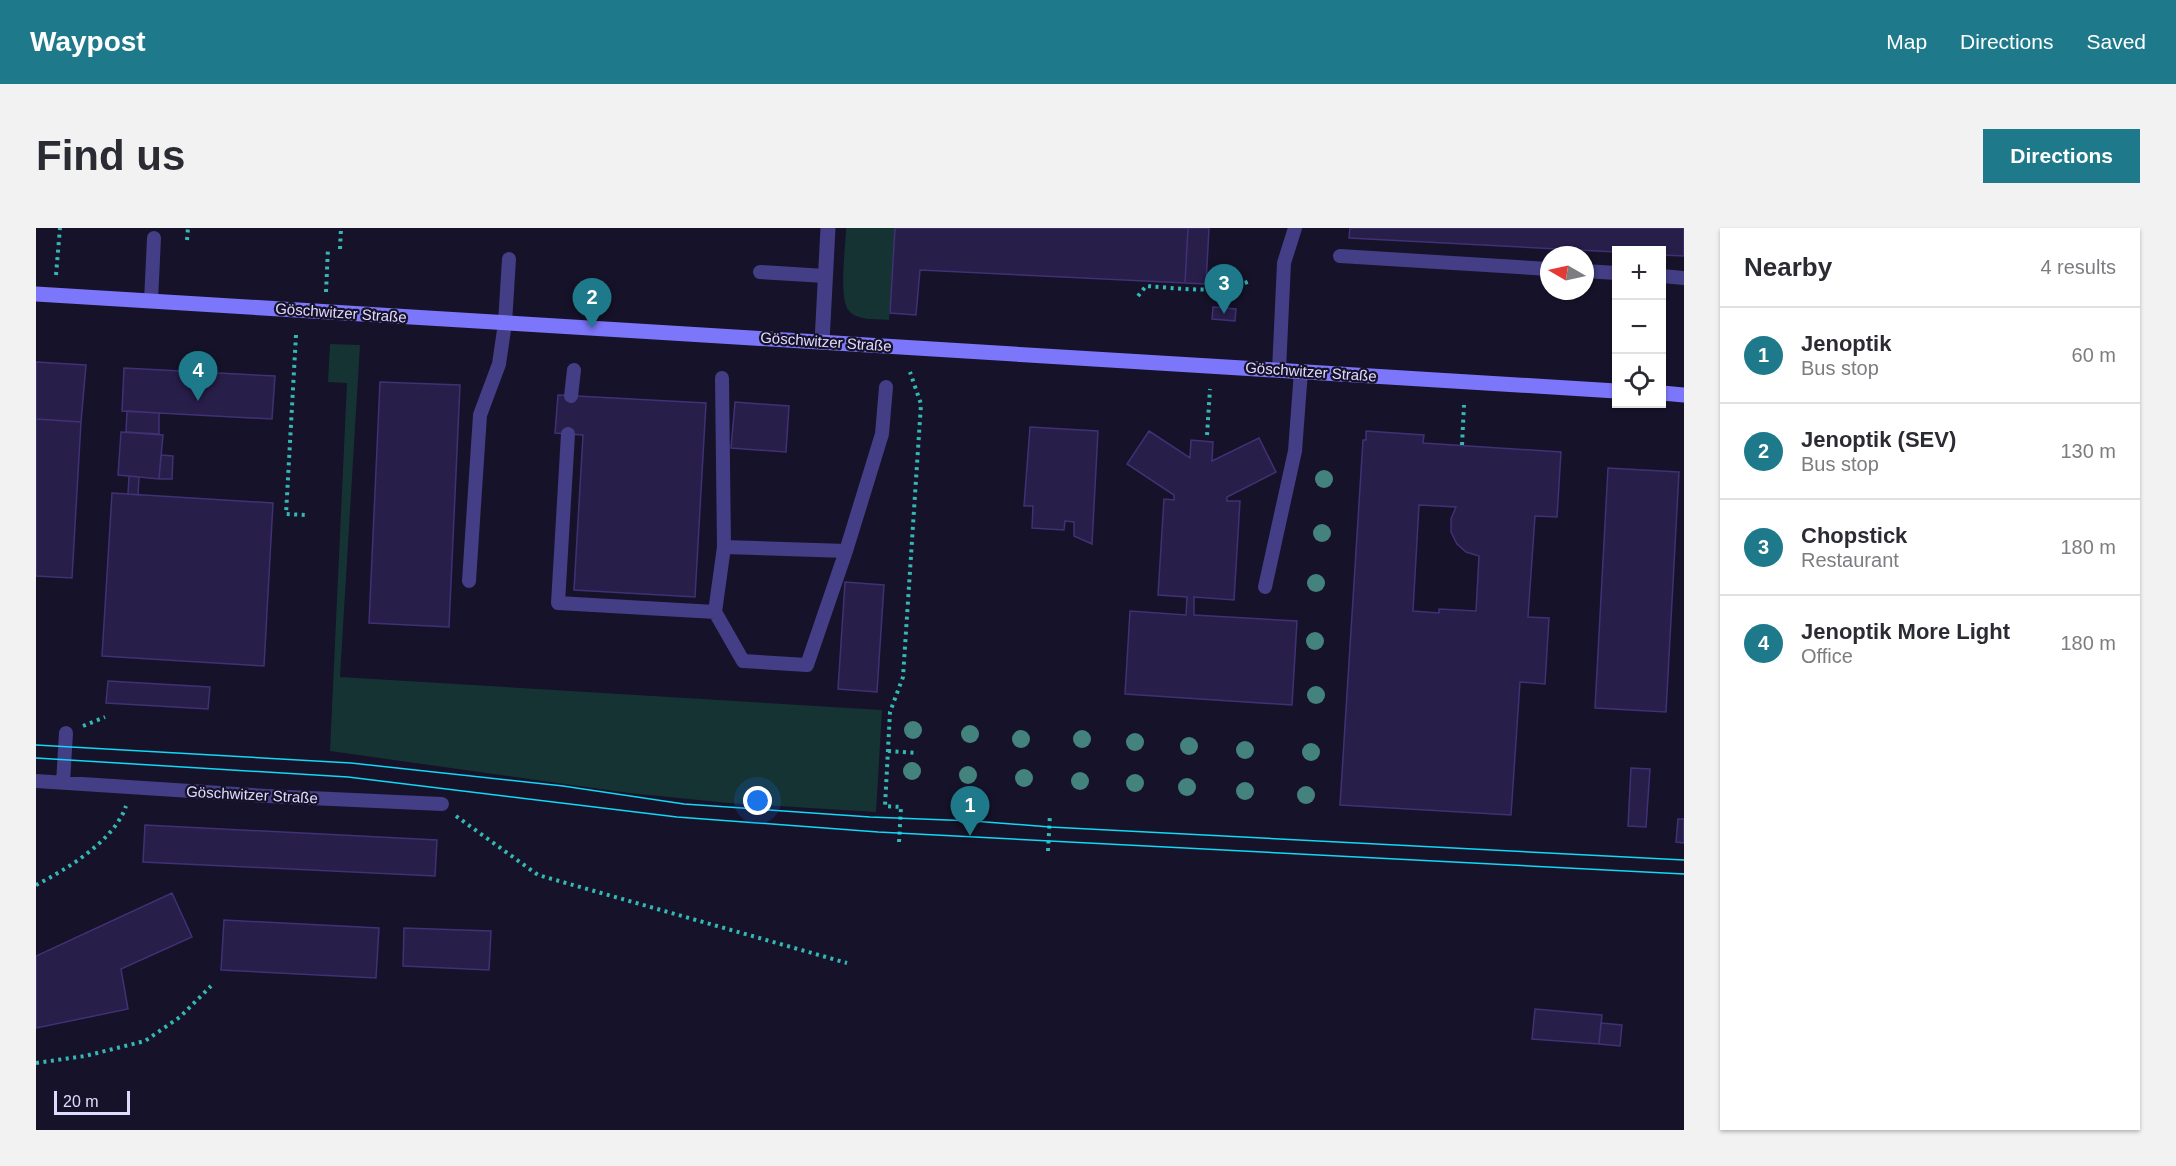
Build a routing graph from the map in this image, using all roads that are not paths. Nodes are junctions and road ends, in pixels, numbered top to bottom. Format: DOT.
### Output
graph roads {
  1 [pos="828,228"];
  2 [pos="1295,228"];
  3 [pos="154,238"];
  4 [pos="1340,256"];
  5 [pos="509,259"];
  6 [pos="1540,268"];
  7 [pos="760,272"];
  8 [pos="1594,272"];
  9 [pos="1612,273"];
  10 [pos="825,276"];
  11 [pos="1666,276"];
  12 [pos="1684,278"];
  13 [pos="36,294"];
  14 [pos="150,301"];
  15 [pos="505,323"];
  16 [pos="822,342"];
  17 [pos="574,370"];
  18 [pos="1279,370"];
  19 [pos="1301,371"];
  20 [pos="722,378"];
  21 [pos="886,387"];
  22 [pos="1612,391"];
  23 [pos="1666,393"];
  24 [pos="1684,395"];
  25 [pos="571,396"];
  26 [pos="568,434"];
  27 [pos="724,547"];
  28 [pos="846,551"];
  29 [pos="469,581"];
  30 [pos="1265,587"];
  31 [pos="715,612"];
  32 [pos="66,733"];
  33 [pos="36,781"];
  34 [pos="63,783"];
  35 [pos="442,804"];
  1 -- 10 [label="street"];
  2 -- 18 [label="lane"];
  3 -- 14 [label="lane"];
  4 -- 6 [label="lane"];
  5 -- 15 [label="lane"];
  7 -- 10 [label="lane"];
  8 -- 9 [label="lane"];
  10 -- 16 [label="street"];
  11 -- 12 [label="lane"];
  13 -- 14 [label="main road, Göschwitzer Straße"];
  14 -- 15 [label="main road, Göschwitzer Straße"];
  15 -- 16 [label="main road, Göschwitzer Straße"];
  15 -- 29 [label="lane"];
  16 -- 18 [label="main road, Göschwitzer Straße"];
  17 -- 25 [label="lane"];
  18 -- 19 [label="main road, Göschwitzer Straße"];
  19 -- 22 [label="main road, Göschwitzer Straße"];
  19 -- 30 [label="lane"];
  20 -- 27 [label="lane"];
  21 -- 28 [label="lane"];
  23 -- 24 [label="main road"];
  26 -- 31 [label="lane"];
  27 -- 28 [label="lane"];
  27 -- 31 [label="lane"];
  28 -- 31 [label="lane"];
  32 -- 34 [label="lane"];
  33 -- 34 [label="lane, Göschwitzer Straße"];
  34 -- 35 [label="lane, Göschwitzer Straße"];
}
